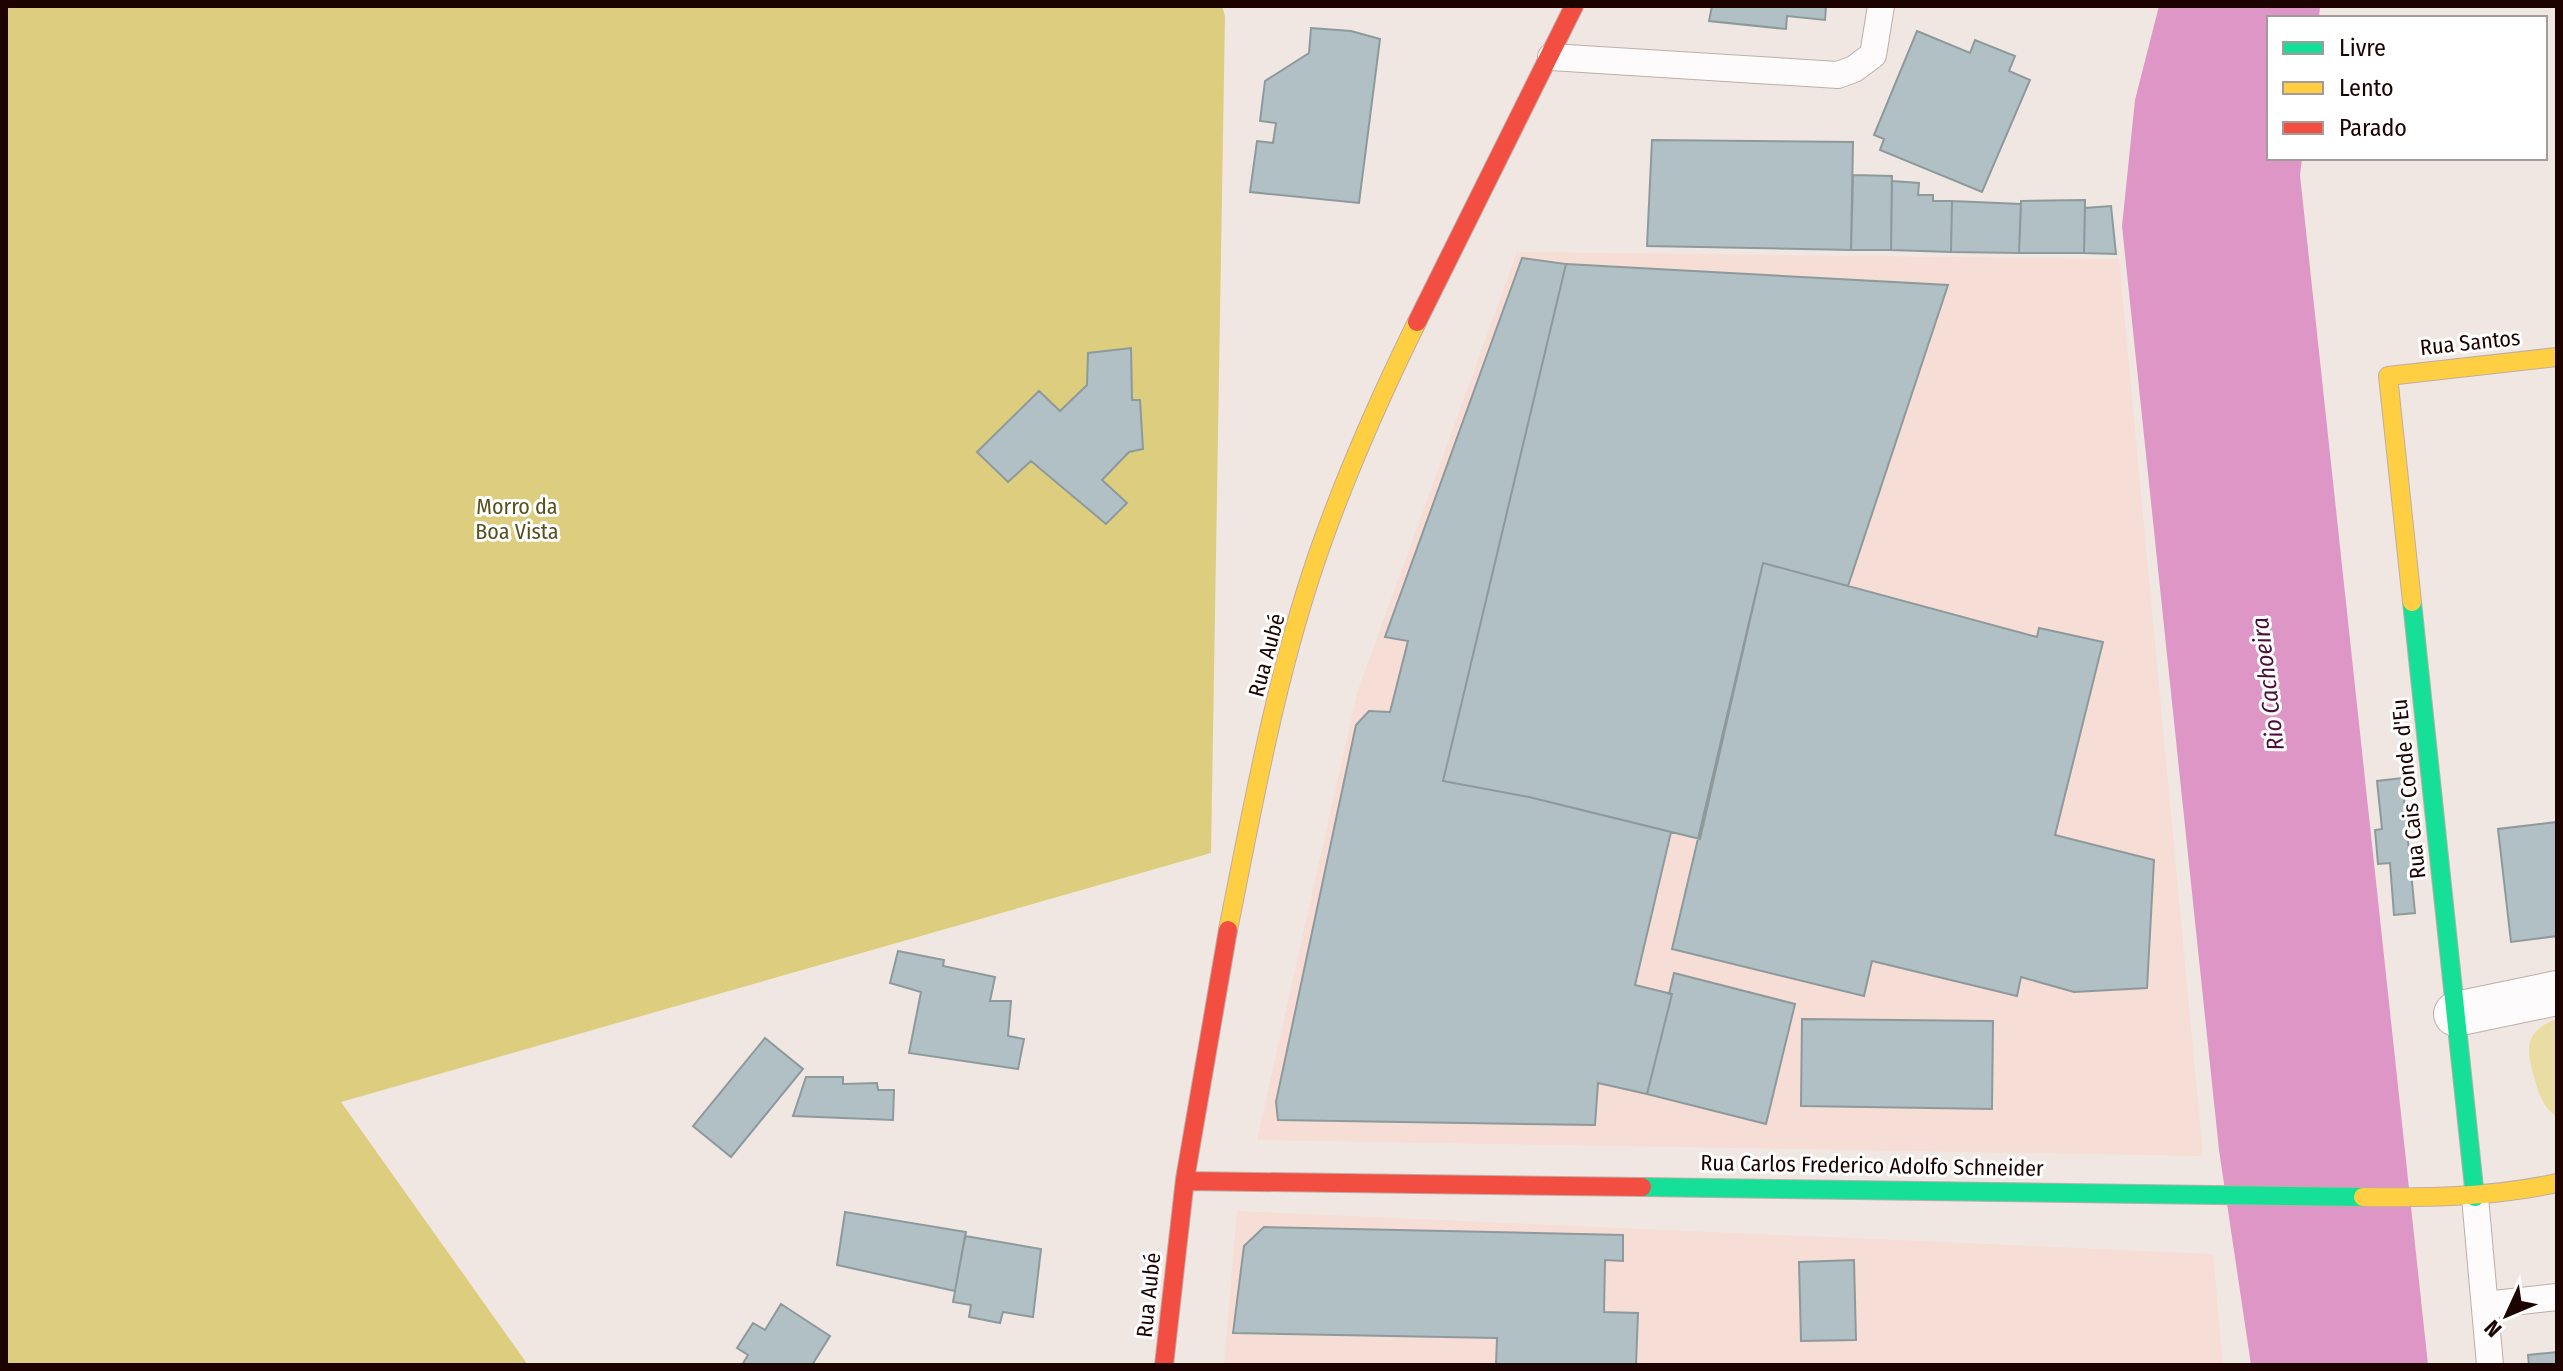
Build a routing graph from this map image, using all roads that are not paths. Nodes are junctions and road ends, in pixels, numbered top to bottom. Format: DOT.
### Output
graph roads {
  1 [pos="1574,6"];
  2 [pos="1881,6"];
  3 [pos="1551,57"];
  4 [pos="2557,357"];
  5 [pos="2388,376"];
  6 [pos="2557,993"];
  7 [pos="2456,1014"];
  8 [pos="1185,1181"];
  9 [pos="2557,1183"];
  10 [pos="2475,1197"];
  11 [pos="2557,1297"];
  12 [pos="2485,1305"];
  13 [pos="1164,1365"];
  14 [pos="2490,1365"];
  1 -- 3 [label="main road, Rua Aubé"];
  2 -- 3 [label="lane"];
  3 -- 8 [label="main road, Rua Aubé"];
  4 -- 5 [label="main road, Rua Santos"];
  5 -- 7 [label="main road, Rua Cais Conde d'Eu"];
  6 -- 7 [label="street"];
  7 -- 10 [label="main road, Rua Cais Conde d'Eu"];
  8 -- 10 [label="main road, Rua Carlos Frederico Adolfo Schneider"];
  8 -- 13 [label="main road, Rua Aubé"];
  9 -- 10 [label="main road, Rua Carlos Frederico Adolfo Schneider"];
  10 -- 12 [label="lane"];
  11 -- 12 [label="lane"];
  12 -- 14 [label="lane"];
}
